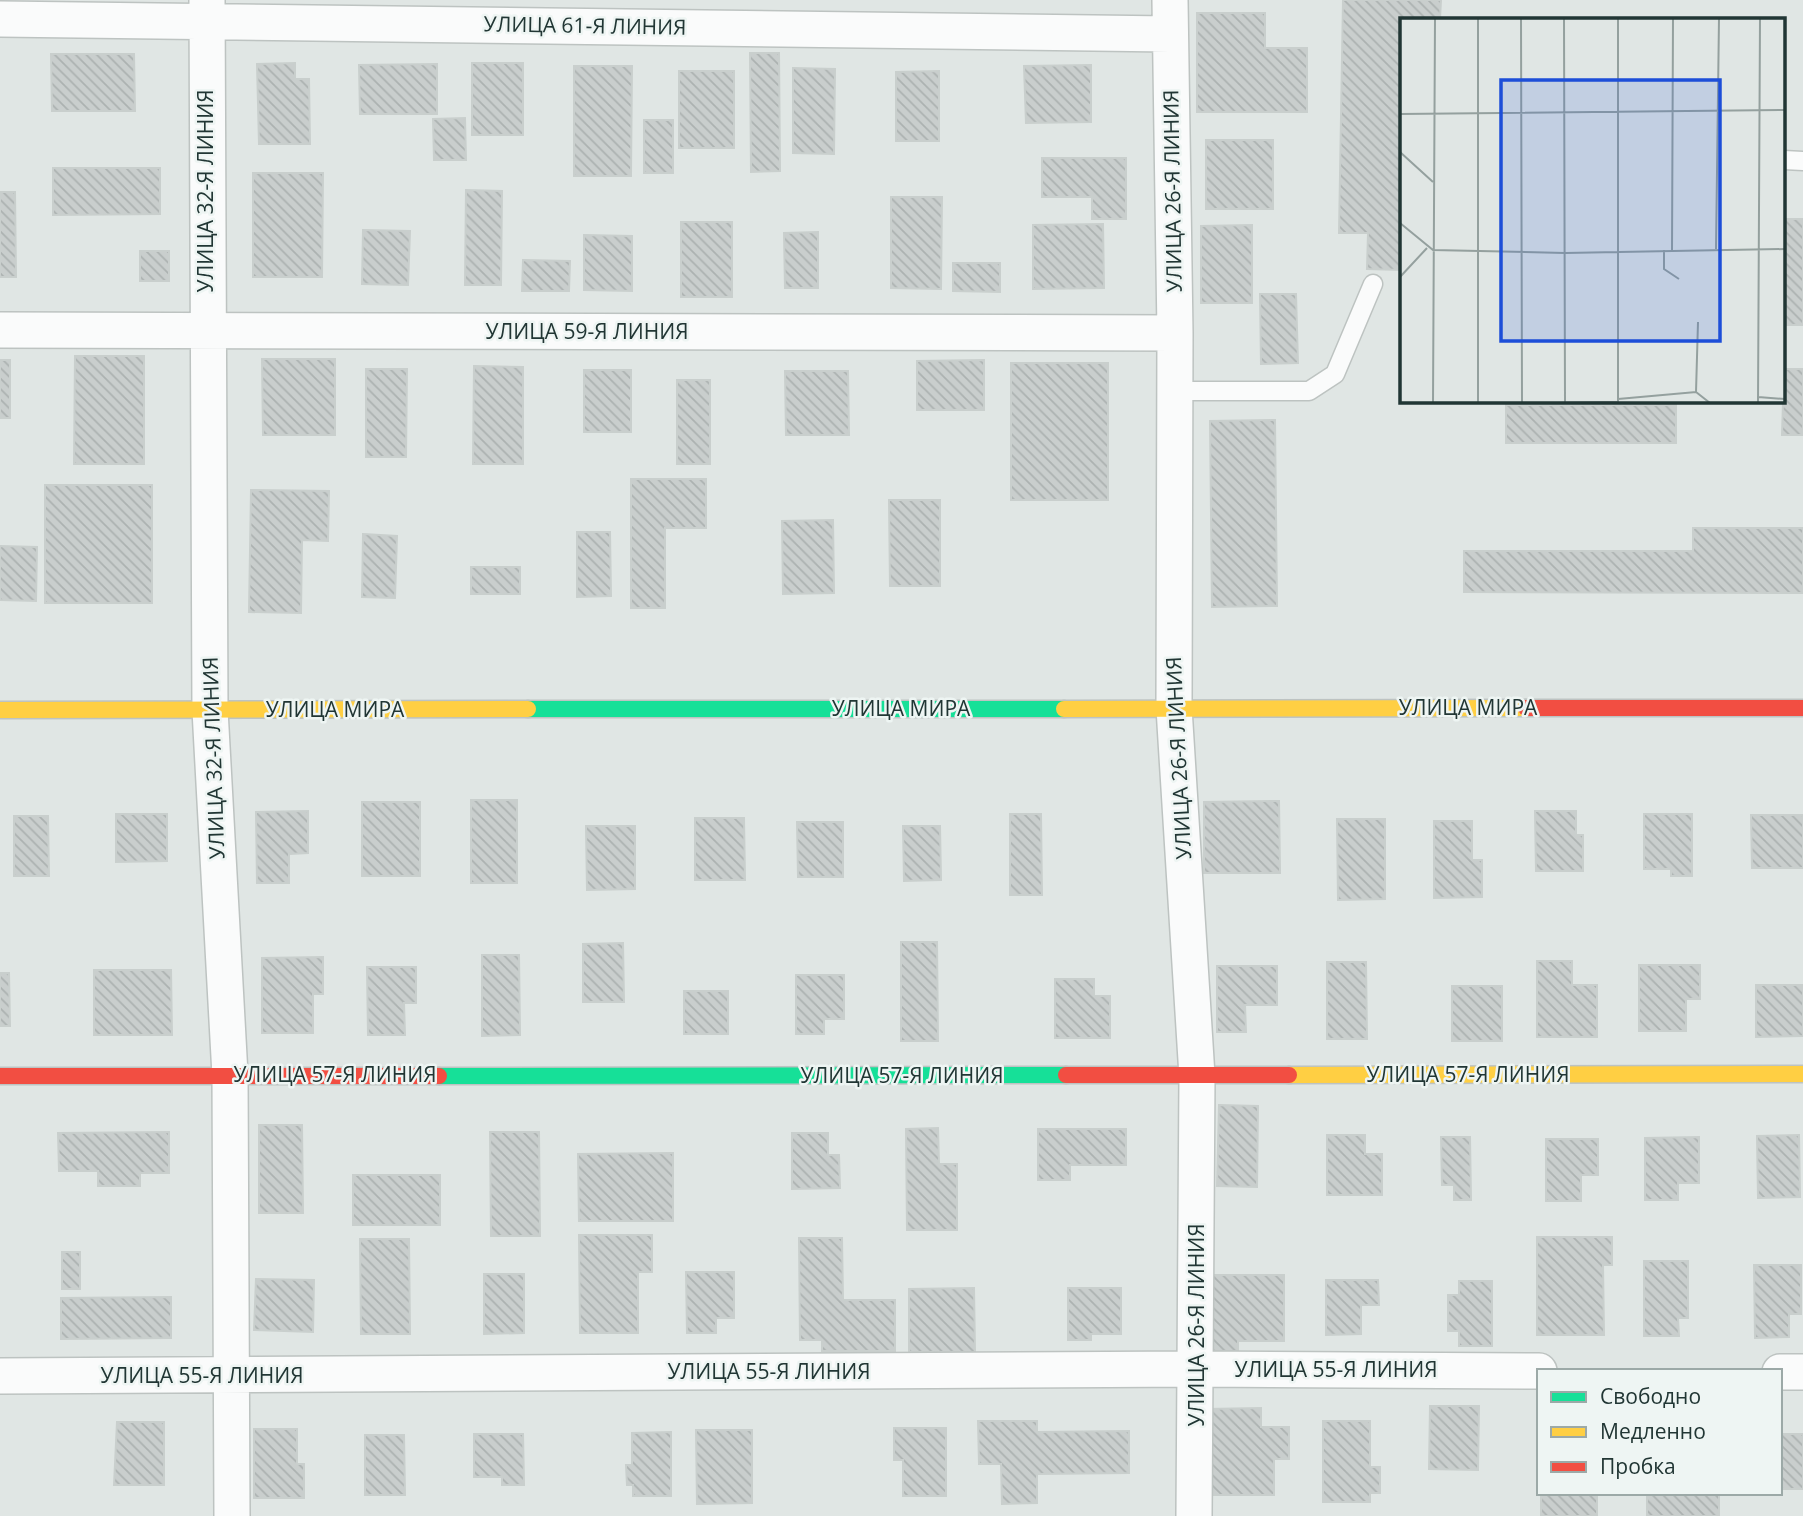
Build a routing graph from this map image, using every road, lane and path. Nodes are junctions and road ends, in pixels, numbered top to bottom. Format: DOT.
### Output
graph roads {
  1 [pos="207,11"];
  2 [pos="1170,17"];
  3 [pos="0,19"];
  4 [pos="1373,284"];
  5 [pos="0,330"];
  6 [pos="206,331"];
  7 [pos="1175,333"];
  8 [pos="1175,391"];
  9 [pos="1174,708"];
  10 [pos="1803,708"];
  11 [pos="0,710"];
  12 [pos="210,710"];
  13 [pos="1803,1074"];
  14 [pos="230,1075"];
  15 [pos="0,1076"];
  16 [pos="1197,1076"];
  17 [pos="1197,1369"];
  18 [pos="1537,1371"];
  19 [pos="1782,1372"];
  20 [pos="1803,1372"];
  21 [pos="231,1376"];
  22 [pos="0,1377"];
  23 [pos="232,1516"];
  24 [pos="1195,1516"];
  1 -- 2 [label="street, УЛИЦА 61-Я ЛИНИЯ"];
  1 -- 3 [label="street, УЛИЦА 61-Я ЛИНИЯ"];
  1 -- 6 [label="street, УЛИЦА 32-Я ЛИНИЯ"];
  2 -- 7 [label="street, УЛИЦА 26-Я ЛИНИЯ"];
  4 -- 8 [label="lane"];
  5 -- 6 [label="street, УЛИЦА 59-Я ЛИНИЯ"];
  6 -- 7 [label="street, УЛИЦА 59-Я ЛИНИЯ"];
  6 -- 12 [label="street, УЛИЦА 32-Я ЛИНИЯ"];
  7 -- 8 [label="street, УЛИЦА 26-Я ЛИНИЯ"];
  8 -- 9 [label="street, УЛИЦА 26-Я ЛИНИЯ"];
  9 -- 10 [label="street, УЛИЦА МИРА"];
  9 -- 12 [label="street, УЛИЦА МИРА"];
  9 -- 16 [label="street, УЛИЦА 26-Я ЛИНИЯ"];
  11 -- 12 [label="street, УЛИЦА МИРА"];
  12 -- 14 [label="street, УЛИЦА 32-Я ЛИНИЯ"];
  13 -- 16 [label="street, УЛИЦА 57-Я ЛИНИЯ"];
  14 -- 15 [label="street, УЛИЦА 57-Я ЛИНИЯ"];
  14 -- 16 [label="street, УЛИЦА 57-Я ЛИНИЯ"];
  14 -- 21 [label="street, УЛИЦА 32-Я ЛИНИЯ"];
  16 -- 17 [label="street, УЛИЦА 26-Я ЛИНИЯ"];
  17 -- 18 [label="street, УЛИЦА 55-Я ЛИНИЯ"];
  17 -- 21 [label="street, УЛИЦА 55-Я ЛИНИЯ"];
  17 -- 24 [label="street, УЛИЦА 26-Я ЛИНИЯ"];
  19 -- 20 [label="street"];
  21 -- 22 [label="street, УЛИЦА 55-Я ЛИНИЯ"];
  21 -- 23 [label="street, УЛИЦА 32-Я ЛИНИЯ"];
}
